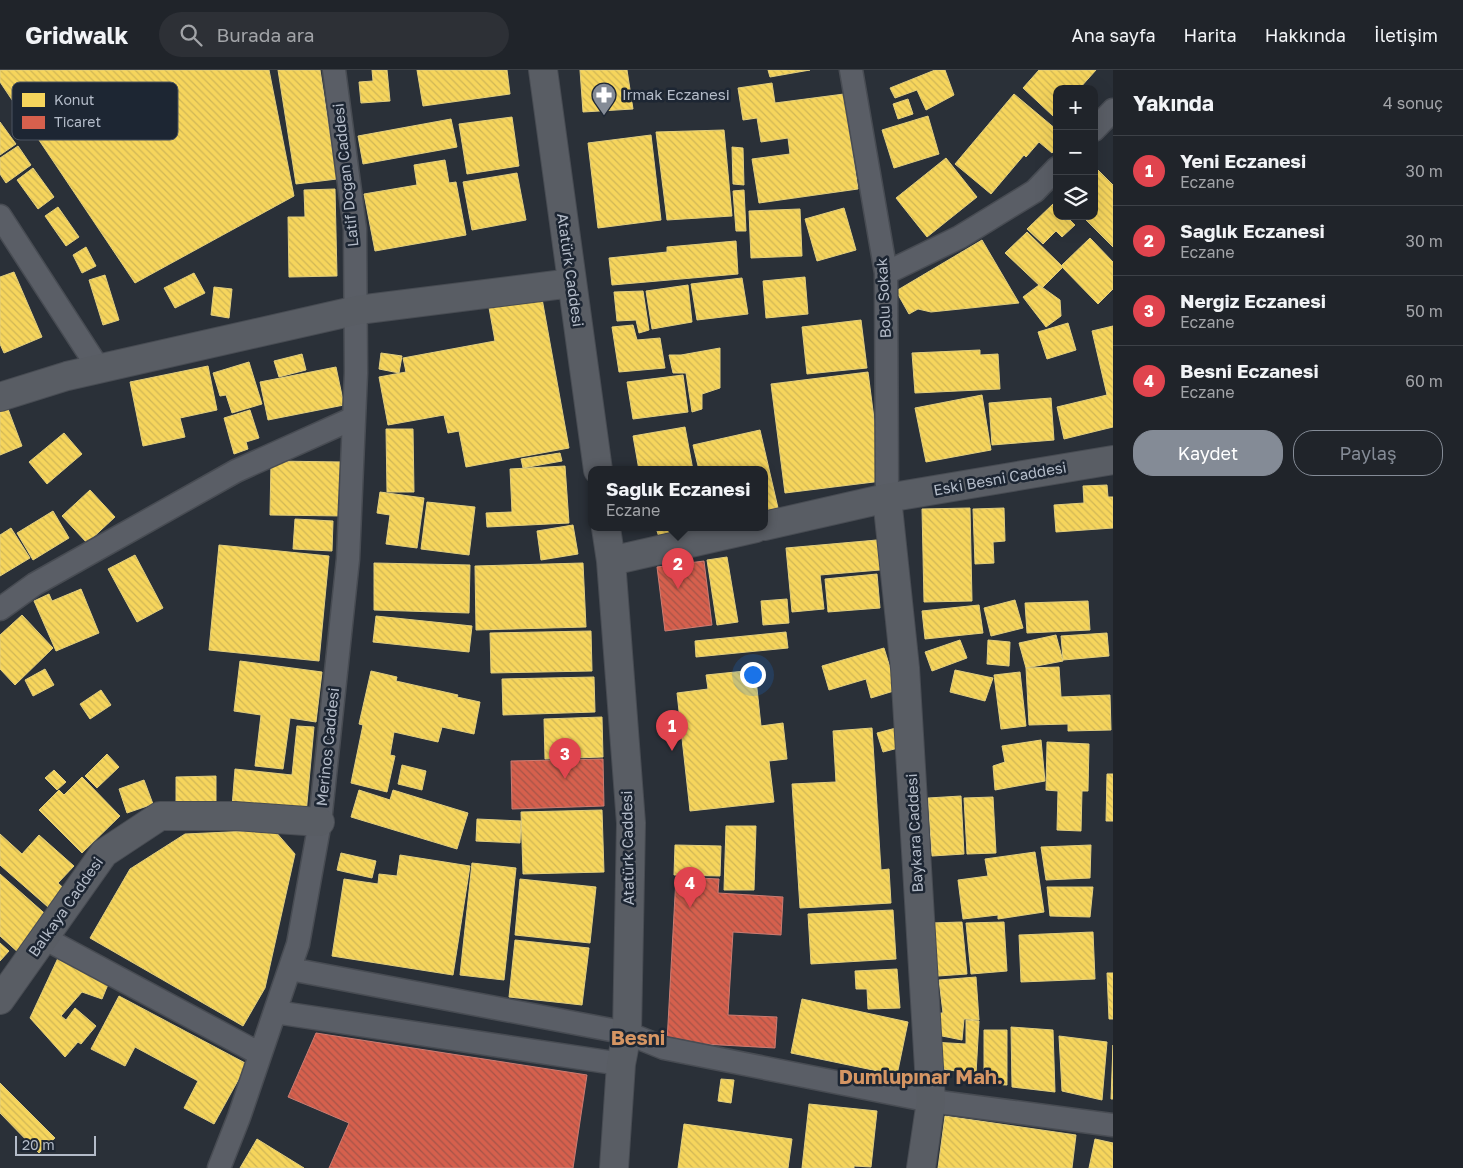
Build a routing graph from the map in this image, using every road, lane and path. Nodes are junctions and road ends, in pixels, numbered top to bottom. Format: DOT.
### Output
graph roads {
  1 [pos="334,70"];
  2 [pos="542,70"];
  3 [pos="851,70"];
  4 [pos="1113,110"];
  5 [pos="1098,126"];
  6 [pos="1053,172"];
  7 [pos="0,216"];
  8 [pos="886,273"];
  9 [pos="572,283"];
  10 [pos="355,310"];
  11 [pos="99,369"];
  12 [pos="0,397"];
  13 [pos="354,418"];
  14 [pos="1113,460"];
  15 [pos="597,466"];
  16 [pos="887,498"];
  17 [pos="768,525"];
  18 [pos="606,531"];
  19 [pos="743,531"];
  20 [pos="611,561"];
  21 [pos="0,609"];
  22 [pos="320,822"];
  23 [pos="44,938"];
  24 [pos="290,969"];
  25 [pos="0,1000"];
  26 [pos="275,1012"];
  27 [pos="626,1033"];
  28 [pos="260,1054"];
  29 [pos="621,1064"];
  30 [pos="932,1101"];
  31 [pos="1113,1125"];
  32 [pos="219,1168"];
  33 [pos="614,1168"];
  34 [pos="921,1168"];
  1 -- 10 [label="street, Latif Doğan Caddesi"];
  2 -- 9 [label="street, Atatürk Caddesi"];
  3 -- 8 [label="street, Bolu Sokak"];
  4 -- 5 [label="street"];
  6 -- 8 [label="street"];
  7 -- 11 [label="street"];
  8 -- 16 [label="street, Bolu Sokak"];
  9 -- 10 [label="street"];
  9 -- 15 [label="street, Atatürk Caddesi"];
  10 -- 11 [label="street"];
  10 -- 13 [label="street, Merinos Caddesi"];
  11 -- 12 [label="street"];
  13 -- 21 [label="street"];
  13 -- 22 [label="street, Merinos Caddesi"];
  14 -- 16 [label="street, Eski Besni Caddesi"];
  16 -- 17 [label="street, Eski Besni Caddesi"];
  16 -- 30 [label="street, Baykara Caddesi"];
  18 -- 20 [label="street, Atatürk Caddesi"];
  19 -- 20 [label="street"];
  20 -- 27 [label="street, Atatürk Caddesi"];
  22 -- 23 [label="street, Balkaya Caddesi"];
  22 -- 24 [label="street, Merinos Caddesi"];
  23 -- 25 [label="street, Balkaya Caddesi"];
  23 -- 28 [label="street"];
  24 -- 26 [label="street, Merinos Caddesi"];
  24 -- 27 [label="street"];
  26 -- 28 [label="street, Merinos Caddesi"];
  26 -- 29 [label="street"];
  27 -- 29 [label="street, Atatürk Caddesi"];
  27 -- 30 [label="street"];
  28 -- 32 [label="street, Merinos Caddesi"];
  29 -- 33 [label="street, Atatürk Caddesi"];
  30 -- 31 [label="street"];
  30 -- 34 [label="street, Baykara Caddesi"];
}
